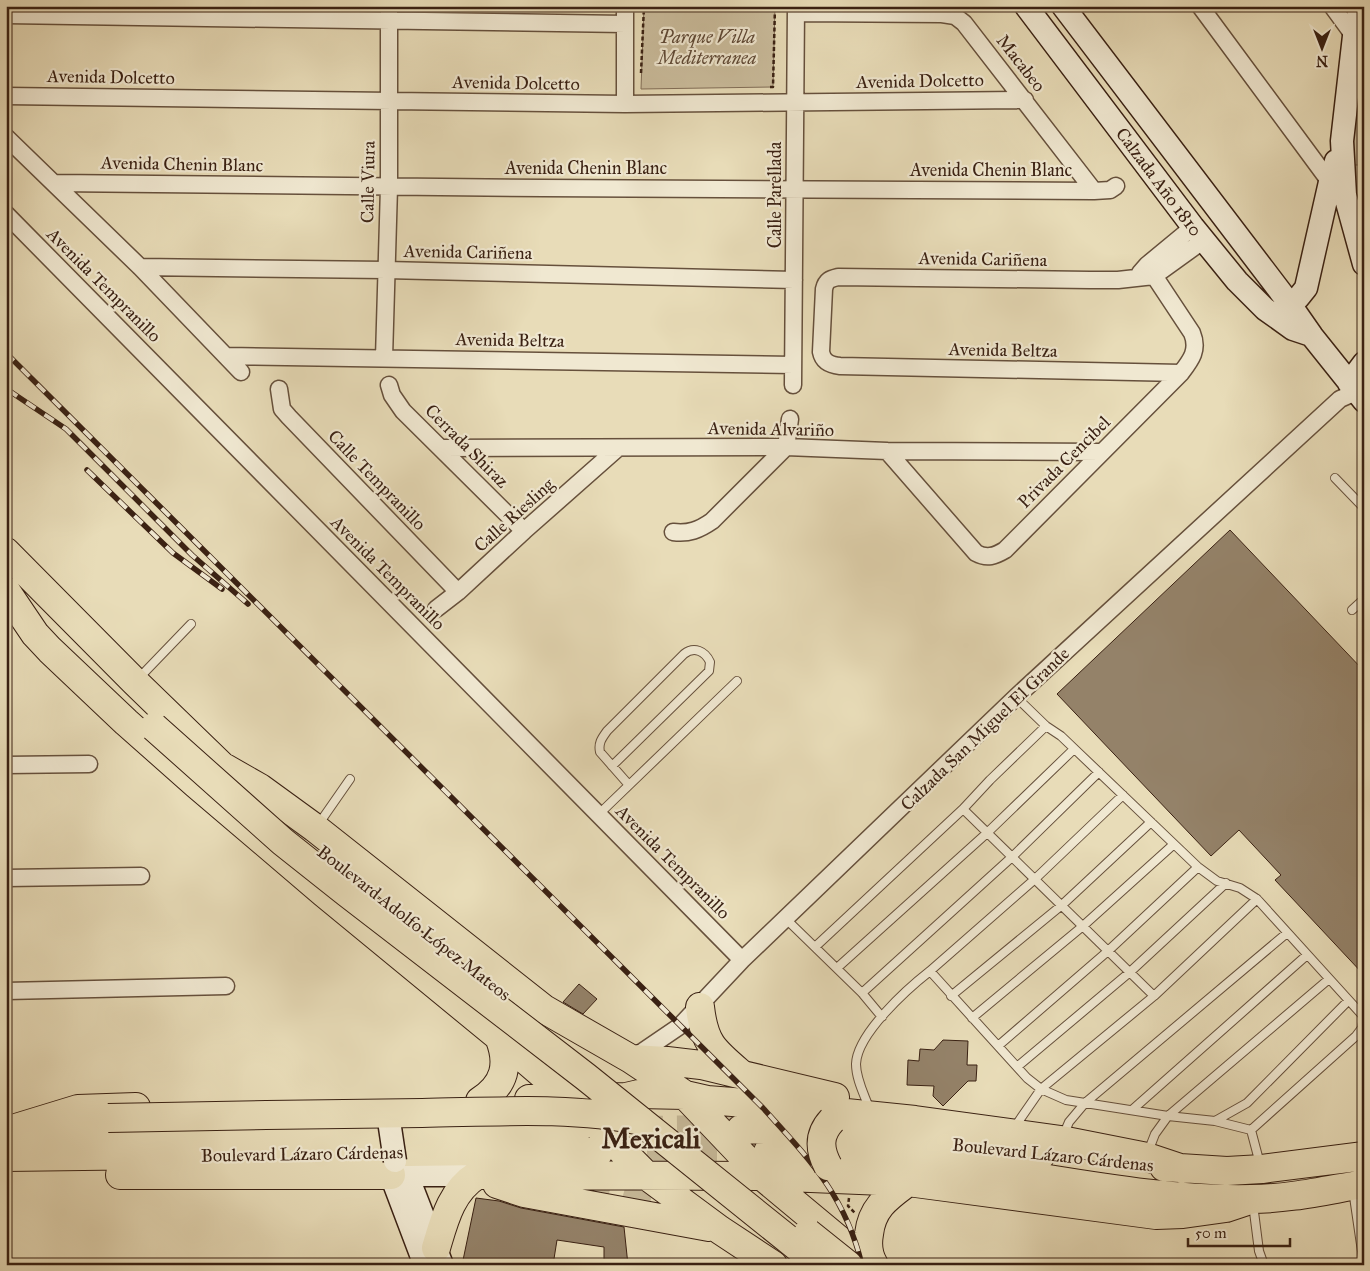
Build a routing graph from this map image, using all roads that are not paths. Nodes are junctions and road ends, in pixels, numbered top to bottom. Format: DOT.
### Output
graph roads {
  1 [pos="625,6"];
  2 [pos="1026,6"];
  3 [pos="1062,6"];
  4 [pos="1200,6"];
  5 [pos="1332,6"];
  6 [pos="1360,6"];
  7 [pos="797,10"];
  8 [pos="389,14"];
  9 [pos="6,15"];
  10 [pos="624,24"];
  11 [pos="1354,36"];
  12 [pos="6,96"];
  13 [pos="1025,100"];
  14 [pos="389,102"];
  15 [pos="795,103"];
  16 [pos="625,104"];
  17 [pos="6,137"];
  18 [pos="1342,141"];
  19 [pos="1330,182"];
  20 [pos="55,183"];
  21 [pos="1116,186"];
  22 [pos="388,187"];
  23 [pos="796,189"];
  24 [pos="1094,191"];
  25 [pos="6,214"];
  26 [pos="1199,234"];
  27 [pos="1363,256"];
  28 [pos="140,267"];
  29 [pos="386,270"];
  30 [pos="1150,271"];
  31 [pos="794,280"];
  32 [pos="1289,303"];
  33 [pos="1312,336"];
  34 [pos="227,356"];
  35 [pos="384,358"];
  36 [pos="826,362"];
  37 [pos="1364,363"];
  38 [pos="793,366"];
  39 [pos="240,372"];
  40 [pos="1180,373"];
  41 [pos="389,385"];
  42 [pos="793,385"];
  43 [pos="279,389"];
  44 [pos="1355,392"];
  45 [pos="790,419"];
  46 [pos="786,447"];
  47 [pos="441,448"];
  48 [pos="618,448"];
  49 [pos="887,451"];
  50 [pos="1101,452"];
  51 [pos="1335,478"];
  52 [pos="1364,508"];
  53 [pos="524,531"];
  54 [pos="673,532"];
  55 [pos="6,552"];
  56 [pos="458,592"];
  57 [pos="1364,599"];
  58 [pos="9,600"];
  59 [pos="436,609"];
  60 [pos="1352,610"];
  61 [pos="191,624"];
  62 [pos="135,682"];
  63 [pos="737,682"];
  64 [pos="1016,697"];
  65 [pos="1046,726"];
  66 [pos="1074,749"];
  67 [pos="89,764"];
  68 [pos="218,764"];
  69 [pos="6,765"];
  70 [pos="612,766"];
  71 [pos="1099,772"];
  72 [pos="350,779"];
  73 [pos="630,785"];
  74 [pos="1123,796"];
  75 [pos="963,809"];
  76 [pos="598,815"];
  77 [pos="1151,822"];
  78 [pos="315,828"];
  79 [pos="987,834"];
  80 [pos="1174,844"];
  81 [pos="1012,857"];
  82 [pos="1198,867"];
  83 [pos="141,876"];
  84 [pos="6,878"];
  85 [pos="1034,879"];
  86 [pos="1226,883"];
  87 [pos="1257,900"];
  88 [pos="1062,905"];
  89 [pos="786,919"];
  90 [pos="1082,926"];
  91 [pos="1287,933"];
  92 [pos="815,947"];
  93 [pos="1108,951"];
  94 [pos="1307,955"];
  95 [pos="742,960"];
  96 [pos="837,968"];
  97 [pos="930,971"];
  98 [pos="1130,972"];
  99 [pos="1328,979"];
  100 [pos="226,986"];
  101 [pos="6,991"];
  102 [pos="862,993"];
  103 [pos="951,996"];
  104 [pos="1154,996"];
  105 [pos="1348,1001"];
  106 [pos="700,1007"];
  107 [pos="882,1017"];
  108 [pos="972,1018"];
  109 [pos="499,1037"];
  110 [pos="998,1046"];
  111 [pos="631,1059"];
  112 [pos="1017,1067"];
  113 [pos="741,1074"];
  114 [pos="1041,1089"];
  115 [pos="685,1095"];
  116 [pos="626,1097"];
  117 [pos="570,1098"];
  118 [pos="480,1101"];
  119 [pos="1085,1103"];
  120 [pos="387,1108"];
  121 [pos="1132,1110"];
  122 [pos="848,1112"];
  123 [pos="1168,1116"];
  124 [pos="46,1119"];
  125 [pos="1215,1121"];
  126 [pos="671,1128"];
  127 [pos="577,1130"];
  128 [pos="1251,1130"];
  129 [pos="6,1131"];
  130 [pos="732,1132"];
  131 [pos="1010,1133"];
  132 [pos="6,1138"];
  133 [pos="1061,1140"];
  134 [pos="609,1150"];
  135 [pos="1364,1156"];
  136 [pos="6,1157"];
  137 [pos="1147,1157"];
  138 [pos="6,1162"];
  139 [pos="481,1163"];
  140 [pos="528,1163"];
  141 [pos="765,1164"];
  142 [pos="1183,1169"];
  143 [pos="1262,1169"];
  144 [pos="398,1170"];
  145 [pos="836,1172"];
  146 [pos="647,1176"];
  147 [pos="701,1176"];
  148 [pos="908,1182"];
  149 [pos="1358,1185"];
  150 [pos="1253,1199"];
  151 [pos="720,1230"];
  152 [pos="434,1259"];
  153 [pos="773,1265"];
  154 [pos="820,1265"];
  155 [pos="848,1265"];
  156 [pos="869,1265"];
  157 [pos="874,1265"];
  158 [pos="1264,1265"];
  159 [pos="1364,1265"];
  1 -- 10 [label="street"];
  2 -- 26 [label="street, Calzada Año 1810"];
  3 -- 32 [label="street, Calzada Año 1810"];
  4 -- 19 [label="street"];
  5 -- 11 [label="street"];
  6 -- 11 [label="street"];
  7 -- 13 [label="street, Macabeo"];
  7 -- 15 [label="street, Calle Parellada"];
  8 -- 9 [label="street"];
  8 -- 10 [label="street"];
  8 -- 14 [label="street, Calle Viura"];
  10 -- 16 [label="street"];
  11 -- 18 [label="street"];
  12 -- 14 [label="street, Avenida Dolcetto"];
  13 -- 15 [label="street, Avenida Dolcetto"];
  13 -- 24 [label="street, Macabeo"];
  14 -- 16 [label="street, Avenida Dolcetto"];
  14 -- 22 [label="street, Calle Viura"];
  15 -- 16 [label="street, Avenida Dolcetto"];
  15 -- 23 [label="street, Calle Parellada"];
  17 -- 20 [label="street"];
  18 -- 19 [label="street"];
  18 -- 27 [label="street"];
  19 -- 32 [label="street"];
  20 -- 22 [label="street, Avenida Chenin Blanc"];
  20 -- 28 [label="street"];
  21 -- 24 [label="street, Avenida Chenin Blanc"];
  22 -- 23 [label="street, Avenida Chenin Blanc"];
  22 -- 29 [label="street, Calle Viura"];
  23 -- 24 [label="street, Avenida Chenin Blanc"];
  23 -- 31 [label="street, Calle Parellada"];
  25 -- 76 [label="street, Avenida Tempranillo"];
  26 -- 30 [label="street, Avenida Cariñena"];
  26 -- 33 [label="street, Calzada Año 1810"];
  28 -- 29 [label="street, Avenida Cariñena"];
  28 -- 34 [label="street"];
  29 -- 31 [label="street, Avenida Cariñena"];
  29 -- 35 [label="street, Calle Viura"];
  30 -- 36 [label="street, Avenida Cariñena"];
  30 -- 40 [label="street, Privada Cencibel"];
  31 -- 38 [label="street, Calle Parellada"];
  32 -- 33 [label="street, Calzada Año 1810"];
  33 -- 44 [label="street, Calzada Año 1810"];
  34 -- 35 [label="street, Avenida Beltza"];
  34 -- 39 [label="street"];
  35 -- 38 [label="street, Avenida Beltza"];
  36 -- 40 [label="street, Avenida Beltza"];
  37 -- 44 [label="street, Calzada San Miguel El Grande"];
  38 -- 42 [label="street, Calle Parellada"];
  40 -- 50 [label="street, Privada Cencibel"];
  41 -- 47 [label="street, Cerrada Shiraz"];
  43 -- 56 [label="street, Calle Tempranillo"];
  44 -- 64 [label="street, Calzada San Miguel El Grande"];
  45 -- 46 [label="street"];
  46 -- 48 [label="street, Avenida Alvariño"];
  46 -- 49 [label="street, Avenida Alvariño"];
  46 -- 54 [label="street"];
  47 -- 48 [label="street, Avenida Alvariño"];
  47 -- 53 [label="street, Cerrada Shiraz"];
  48 -- 53 [label="street, Calle Riesling"];
  49 -- 50 [label="street, Avenida Alvariño"];
  49 -- 50 [label="street, Privada Cencibel"];
  51 -- 52 [label="lane"];
  53 -- 56 [label="street, Calle Riesling"];
  55 -- 62 [label="highway, Boulevard Adolfo López Mateos"];
  56 -- 59 [label="street, Calle Riesling"];
  57 -- 60 [label="lane"];
  58 -- 109 [label="highway"];
  58 -- 154 [label="highway, Boulevard Adolfo López Mateos, bridge"];
  61 -- 62 [label="lane"];
  62 -- 68 [label="highway, Boulevard Adolfo López Mateos"];
  63 -- 73 [label="lane"];
  64 -- 65 [label="lane"];
  64 -- 89 [label="street, Calzada San Miguel El Grande"];
  65 -- 66 [label="lane"];
  65 -- 75 [label="lane"];
  66 -- 71 [label="lane"];
  66 -- 79 [label="lane"];
  67 -- 69 [label="street"];
  68 -- 78 [label="highway"];
  68 -- 126 [label="highway, Boulevard Adolfo López Mateos"];
  70 -- 70 [label="lane"];
  70 -- 73 [label="lane"];
  71 -- 74 [label="lane"];
  71 -- 81 [label="lane"];
  72 -- 78 [label="lane"];
  73 -- 76 [label="lane"];
  74 -- 77 [label="lane"];
  74 -- 85 [label="lane"];
  75 -- 79 [label="lane"];
  75 -- 92 [label="lane"];
  76 -- 95 [label="street, Avenida Tempranillo"];
  77 -- 80 [label="lane"];
  77 -- 88 [label="lane"];
  78 -- 111 [label="highway"];
  79 -- 81 [label="lane"];
  79 -- 96 [label="lane"];
  80 -- 82 [label="lane"];
  80 -- 90 [label="lane"];
  81 -- 85 [label="lane"];
  81 -- 102 [label="lane"];
  82 -- 86 [label="lane"];
  82 -- 93 [label="lane"];
  83 -- 84 [label="street"];
  85 -- 88 [label="lane"];
  85 -- 97 [label="lane"];
  86 -- 87 [label="lane"];
  86 -- 98 [label="lane"];
  87 -- 91 [label="lane"];
  87 -- 104 [label="lane"];
  88 -- 90 [label="lane"];
  88 -- 103 [label="lane"];
  89 -- 92 [label="lane"];
  89 -- 95 [label="street, Calzada San Miguel El Grande"];
  90 -- 93 [label="lane"];
  90 -- 108 [label="lane"];
  91 -- 94 [label="lane"];
  91 -- 119 [label="lane"];
  92 -- 96 [label="lane"];
  93 -- 98 [label="lane"];
  93 -- 110 [label="lane"];
  94 -- 99 [label="lane"];
  94 -- 121 [label="lane"];
  95 -- 106 [label="street, Calzada San Miguel El Grande"];
  96 -- 102 [label="lane"];
  97 -- 103 [label="lane"];
  97 -- 107 [label="lane"];
  98 -- 104 [label="lane"];
  98 -- 112 [label="lane"];
  99 -- 105 [label="lane"];
  99 -- 123 [label="lane"];
  100 -- 101 [label="street"];
  102 -- 107 [label="lane"];
  103 -- 108 [label="lane"];
  104 -- 114 [label="lane"];
  105 -- 125 [label="lane"];
  105 -- 128 [label="lane"];
  106 -- 111 [label="street, Calzada San Miguel El Grande"];
  106 -- 113 [label="highway"];
  107 -- 122 [label="lane"];
  108 -- 110 [label="lane"];
  109 -- 117 [label="highway"];
  109 -- 118 [label="highway"];
  110 -- 112 [label="lane"];
  111 -- 113 [label="highway"];
  111 -- 115 [label="highway"];
  112 -- 114 [label="lane"];
  113 -- 122 [label="highway"];
  114 -- 119 [label="lane"];
  114 -- 131 [label="lane"];
  115 -- 116 [label="highway"];
  115 -- 122 [label="highway"];
  115 -- 130 [label="highway"];
  116 -- 117 [label="highway"];
  116 -- 134 [label="highway"];
  117 -- 118 [label="highway"];
  117 -- 134 [label="highway"];
  118 -- 120 [label="highway"];
  119 -- 121 [label="lane"];
  119 -- 133 [label="lane"];
  120 -- 124 [label="highway"];
  120 -- 144 [label="street, bridge"];
  121 -- 123 [label="lane"];
  122 -- 131 [label="highway"];
  122 -- 145 [label="highway, bridge"];
  123 -- 125 [label="lane"];
  123 -- 137 [label="lane"];
  124 -- 126 [label="highway, bridge"];
  124 -- 129 [label="highway"];
  125 -- 128 [label="lane"];
  126 -- 155 [label="highway, Boulevard Adolfo López Mateos, bridge"];
  127 -- 132 [label="highway, Boulevard Lázaro Cárdenas"];
  128 -- 143 [label="lane"];
  130 -- 141 [label="highway"];
  130 -- 142 [label="highway, Boulevard Lázaro Cárdenas"];
  130 -- 147 [label="highway"];
  131 -- 133 [label="highway"];
  133 -- 137 [label="highway"];
  134 -- 139 [label="highway, Boulevard Lázaro Cárdenas"];
  134 -- 146 [label="highway"];
  135 -- 143 [label="highway, Boulevard Lázaro Cárdenas"];
  136 -- 139 [label="highway, Boulevard Lázaro Cárdenas"];
  137 -- 142 [label="highway"];
  138 -- 144 [label="highway"];
  139 -- 140 [label="highway"];
  139 -- 144 [label="street"];
  139 -- 146 [label="highway"];
  139 -- 151 [label="highway"];
  139 -- 152 [label="highway"];
  141 -- 145 [label="highway"];
  141 -- 147 [label="highway"];
  141 -- 150 [label="highway, Boulevard Lázaro Cárdenas"];
  141 -- 156 [label="highway"];
  142 -- 143 [label="highway, Boulevard Lázaro Cárdenas"];
  144 -- 152 [label="street"];
  145 -- 148 [label="highway"];
  146 -- 147 [label="highway"];
  146 -- 151 [label="highway"];
  148 -- 150 [label="highway"];
  148 -- 157 [label="highway"];
  149 -- 150 [label="highway, Boulevard Lázaro Cárdenas"];
  149 -- 159 [label="lane"];
  150 -- 158 [label="lane"];
  151 -- 153 [label="highway"];
}
